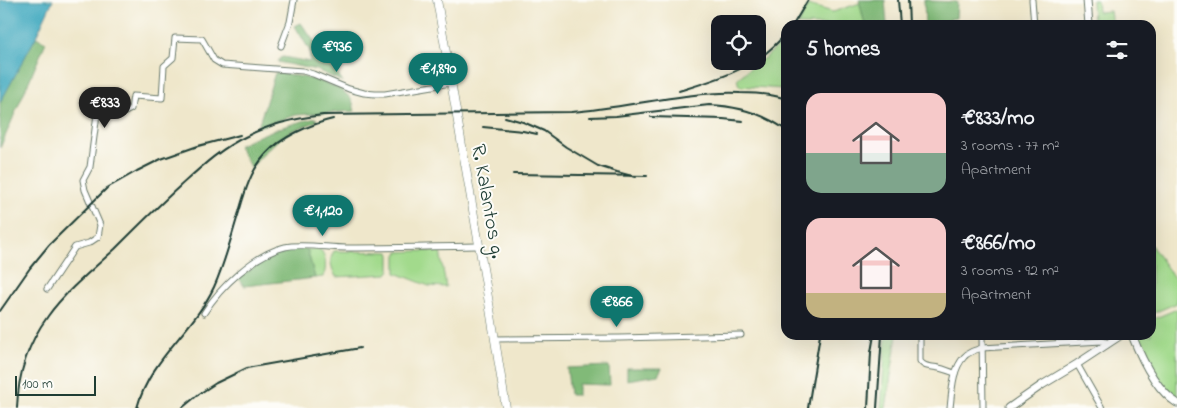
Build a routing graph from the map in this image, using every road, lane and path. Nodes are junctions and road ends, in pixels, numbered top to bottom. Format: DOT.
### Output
graph roads {
  1 [pos="294,0"];
  2 [pos="437,0"];
  3 [pos="1032,0"];
  4 [pos="1087,0"];
  5 [pos="1034,20"];
  6 [pos="1089,20"];
  7 [pos="281,46"];
  8 [pos="451,83"];
  9 [pos="479,246"];
  10 [pos="47,289"];
  11 [pos="204,313"];
  12 [pos="741,335"];
  13 [pos="494,339"];
  14 [pos="920,340"];
  15 [pos="982,340"];
  16 [pos="1114,340"];
  17 [pos="1134,340"];
  18 [pos="1107,345"];
  19 [pos="982,348"];
  20 [pos="1077,364"];
  21 [pos="955,374"];
  22 [pos="1177,403"];
  23 [pos="983,405"];
  24 [pos="506,408"];
  25 [pos="950,408"];
  26 [pos="1009,408"];
  27 [pos="1102,408"];
  1 -- 7 [label="street"];
  2 -- 8 [label="main road, R. Kalantos g."];
  3 -- 5 [label="street"];
  4 -- 6 [label="main road"];
  8 -- 9 [label="main road, R. Kalantos g."];
  8 -- 10 [label="street"];
  9 -- 11 [label="street"];
  9 -- 13 [label="main road, R. Kalantos g."];
  12 -- 13 [label="street"];
  13 -- 24 [label="main road, R. Kalantos g."];
  14 -- 21 [label="street"];
  15 -- 19 [label="street"];
  16 -- 18 [label="main road"];
  17 -- 22 [label="main road"];
  18 -- 19 [label="street"];
  18 -- 20 [label="main road"];
  19 -- 21 [label="street"];
  19 -- 23 [label="street"];
  20 -- 26 [label="main road"];
  20 -- 27 [label="street"];
  21 -- 25 [label="street"];
}
